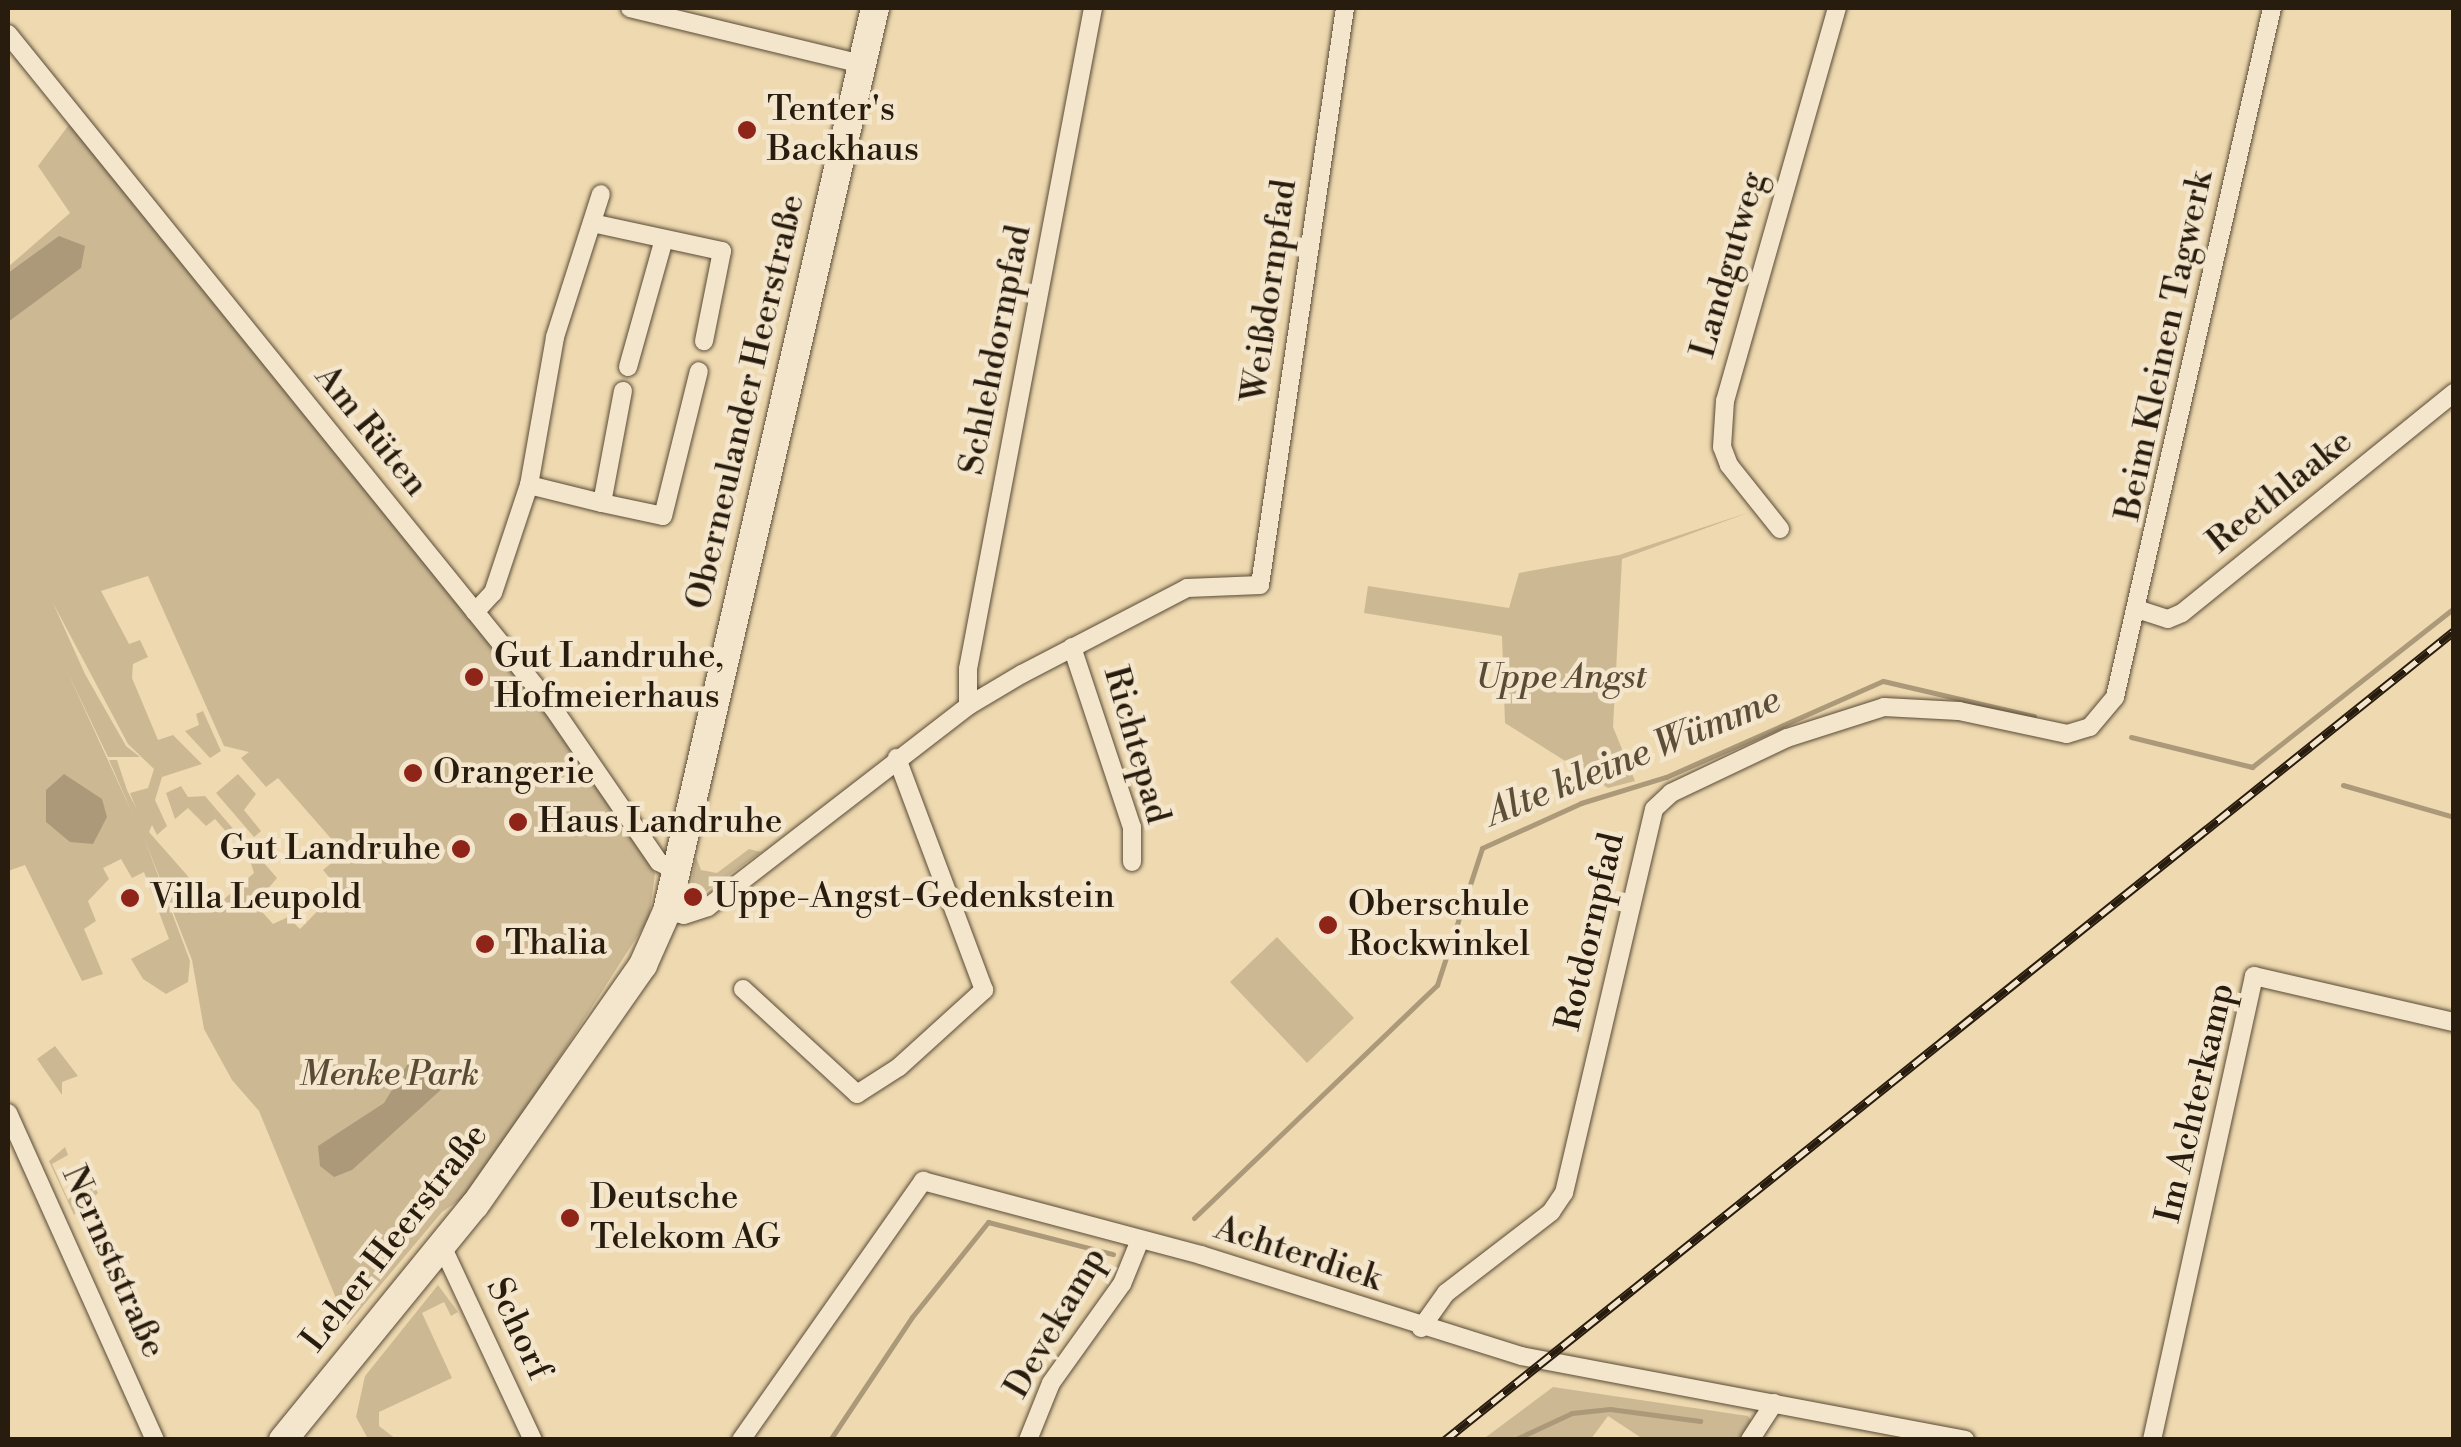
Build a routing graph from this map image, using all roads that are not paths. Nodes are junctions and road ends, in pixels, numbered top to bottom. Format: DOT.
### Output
graph roads {
  1 [pos="630,8"];
  2 [pos="874,8"];
  3 [pos="1093,8"];
  4 [pos="1345,8"];
  5 [pos="1838,8"];
  6 [pos="2272,8"];
  7 [pos="8,34"];
  8 [pos="862,64"];
  9 [pos="601,194"];
  10 [pos="592,223"];
  11 [pos="664,239"];
  12 [pos="704,341"];
  13 [pos="628,367"];
  14 [pos="699,371"];
  15 [pos="623,391"];
  16 [pos="2454,394"];
  17 [pos="529,485"];
  18 [pos="602,503"];
  19 [pos="1780,528"];
  20 [pos="2140,610"];
  21 [pos="475,612"];
  22 [pos="1072,647"];
  23 [pos="2116,697"];
  24 [pos="968,706"];
  25 [pos="897,758"];
  26 [pos="1132,862"];
  27 [pos="677,872"];
  28 [pos="667,911"];
  29 [pos="743,989"];
  30 [pos="2454,1022"];
  31 [pos="8,1113"];
  32 [pos="1140,1240"];
  33 [pos="442,1246"];
  34 [pos="1421,1328"];
  35 [pos="1774,1403"];
  36 [pos="1029,1439"];
  37 [pos="156,1440"];
  38 [pos="282,1440"];
  39 [pos="533,1440"];
  40 [pos="741,1440"];
  41 [pos="1750,1440"];
  42 [pos="1965,1440"];
  43 [pos="2152,1440"];
  1 -- 8 [label="street"];
  2 -- 8 [label="main road, Oberneulander Heerstraße"];
  3 -- 24 [label="street, Schlehdornpfad"];
  4 -- 22 [label="street, Weißdornpfad"];
  5 -- 19 [label="street, Landgutweg"];
  6 -- 20 [label="street, Beim Kleinen Tagwerk"];
  7 -- 21 [label="street, Am Rüten"];
  8 -- 27 [label="main road, Oberneulander Heerstraße"];
  9 -- 10 [label="street"];
  10 -- 11 [label="street"];
  10 -- 17 [label="street"];
  11 -- 12 [label="street"];
  11 -- 13 [label="street"];
  14 -- 18 [label="street"];
  15 -- 18 [label="street"];
  16 -- 20 [label="street, Reethlaake"];
  17 -- 18 [label="street"];
  17 -- 21 [label="street"];
  20 -- 23 [label="street, Beim Kleinen Tagwerk"];
  21 -- 27 [label="street, Am Rüten"];
  22 -- 24 [label="street"];
  22 -- 26 [label="street, Richtepad"];
  23 -- 34 [label="street, Rotdornpfad"];
  24 -- 25 [label="street"];
  25 -- 28 [label="street"];
  25 -- 29 [label="street"];
  27 -- 28 [label="main road, Leher Heerstraße"];
  28 -- 33 [label="main road, Leher Heerstraße"];
  30 -- 43 [label="street, Im Achterkamp"];
  31 -- 37 [label="street, Nernststraße"];
  32 -- 34 [label="street, Achterdiek"];
  32 -- 36 [label="street, Devekamp"];
  32 -- 40 [label="street, Achterdiek"];
  33 -- 38 [label="main road, Leher Heerstraße"];
  33 -- 39 [label="street, Schorf"];
  34 -- 35 [label="street, Achterdiek"];
  35 -- 41 [label="street"];
  35 -- 42 [label="street, Achterdiek"];
}
